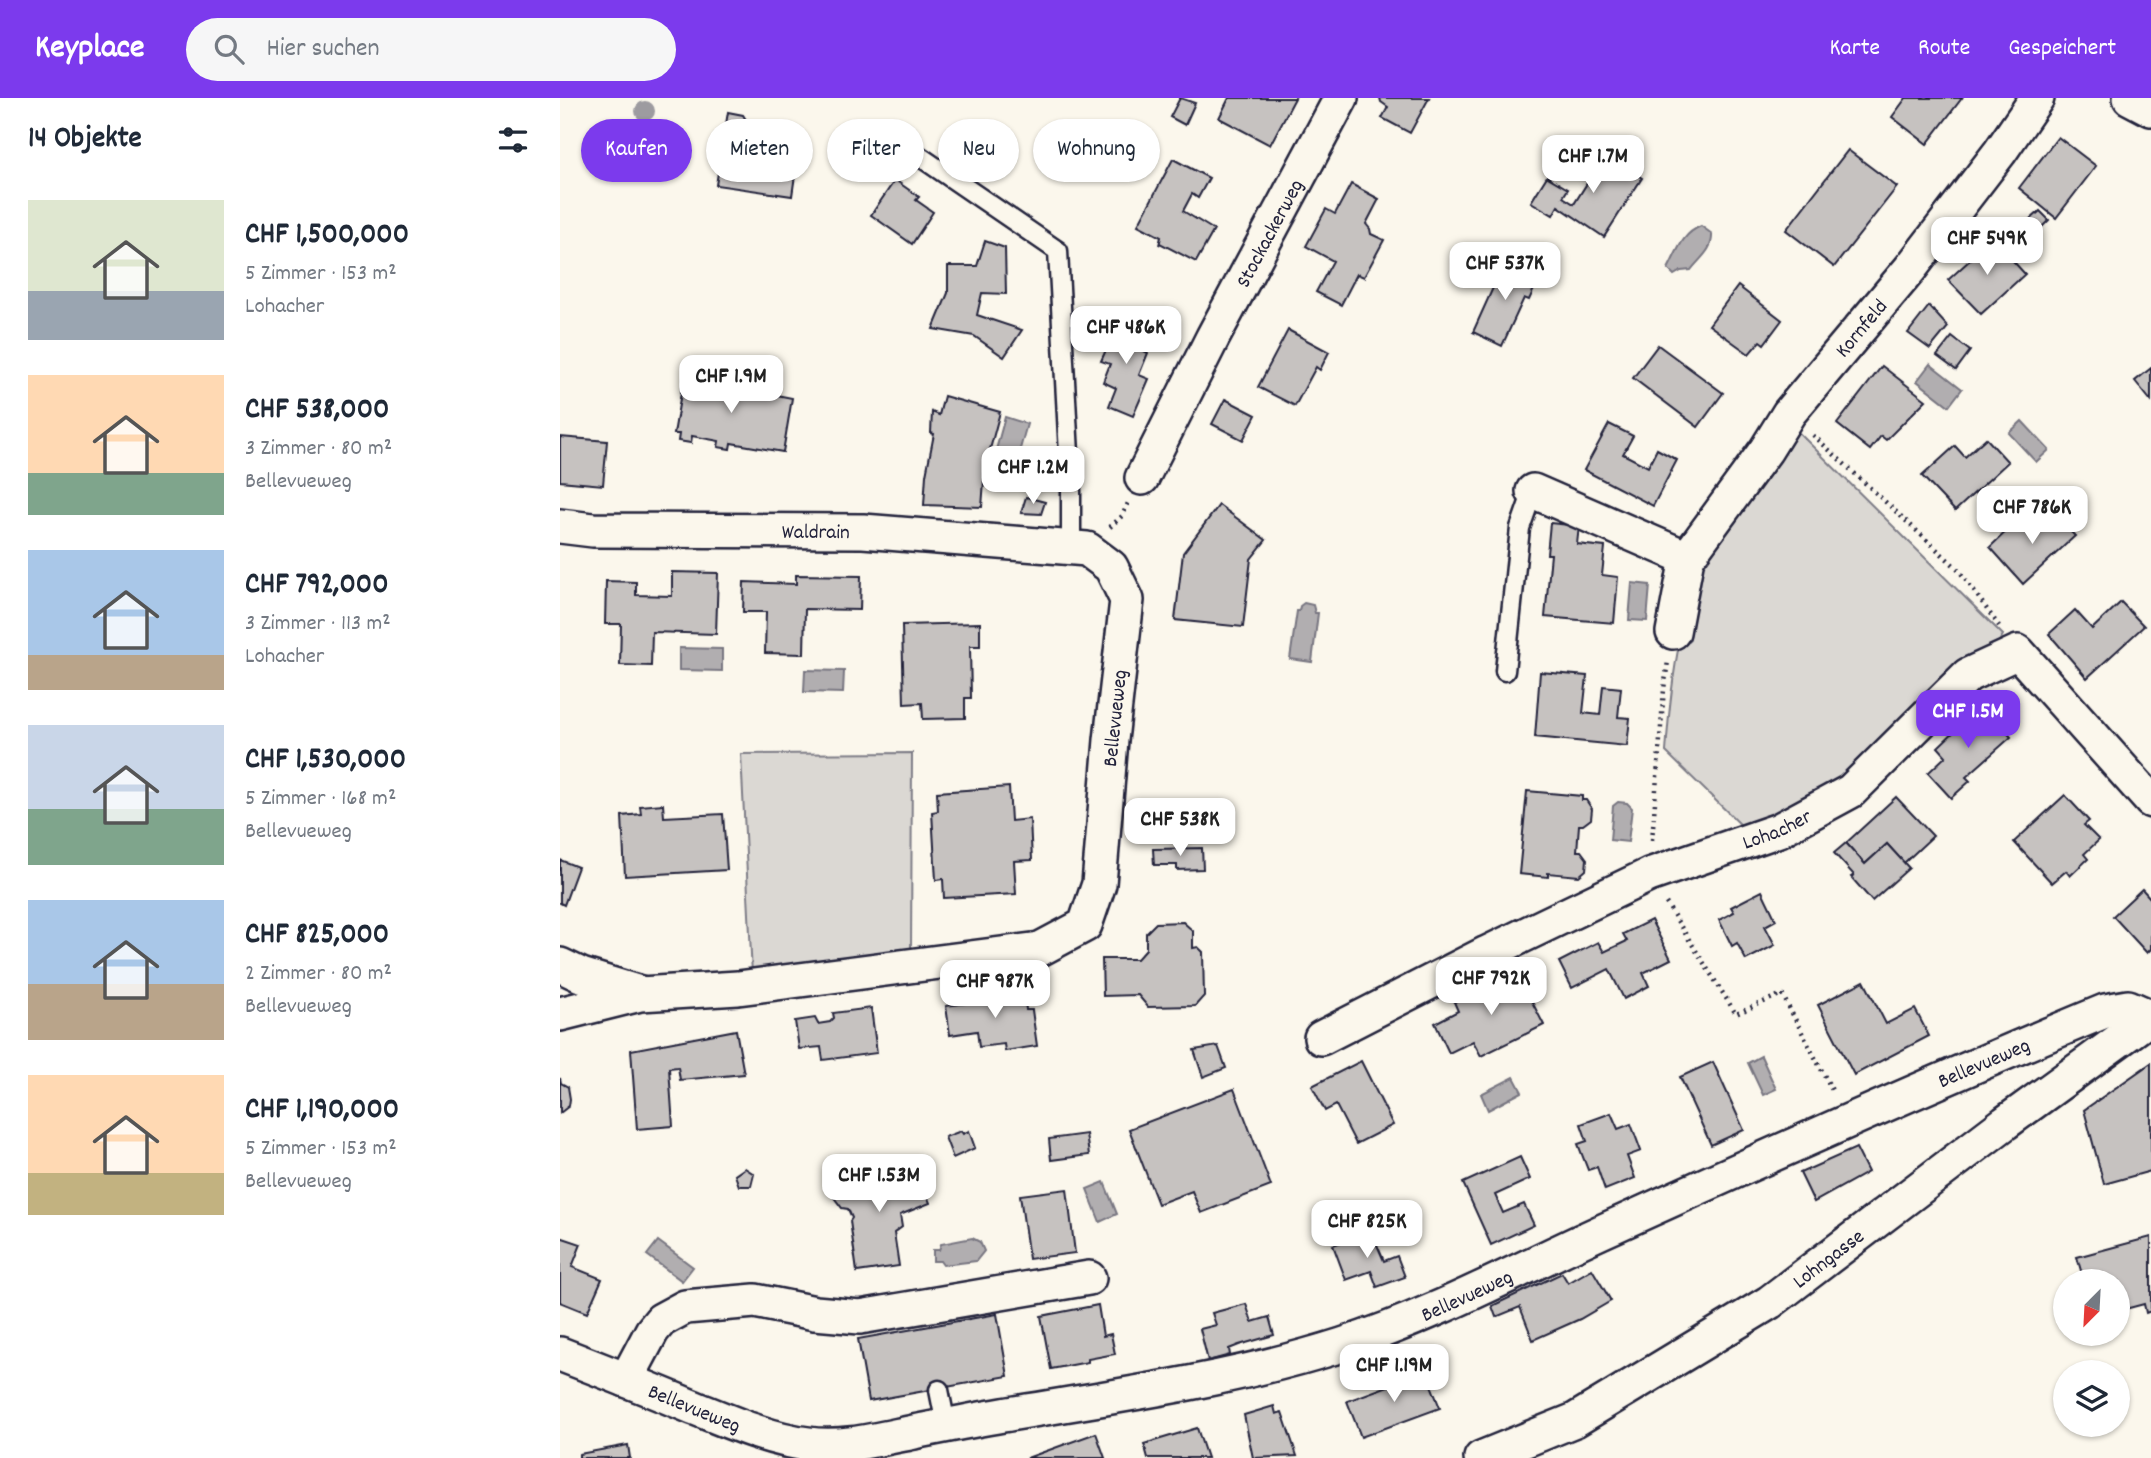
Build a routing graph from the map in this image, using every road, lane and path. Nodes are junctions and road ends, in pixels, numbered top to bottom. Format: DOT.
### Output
graph roads {
  1 [pos="1341,98"];
  2 [pos="2037,98"];
  3 [pos="2130,98"];
  4 [pos="2151,109"];
  5 [pos="924,159"];
  6 [pos="1789,413"];
  7 [pos="1142,478"];
  8 [pos="1533,491"];
  9 [pos="560,526"];
  10 [pos="1079,549"];
  11 [pos="1687,558"];
  12 [pos="1673,632"];
  13 [pos="2018,652"];
  14 [pos="1505,671"];
  15 [pos="2151,801"];
  16 [pos="1649,875"];
  17 [pos="560,965"];
  18 [pos="640,994"];
  19 [pos="560,1014"];
  20 [pos="2151,1017"];
  21 [pos="1321,1038"];
  22 [pos="1848,1120"];
  23 [pos="1089,1278"];
  24 [pos="560,1354"];
  25 [pos="626,1380"];
  26 [pos="939,1390"];
  27 [pos="946,1425"];
  28 [pos="1481,1458"];
  1 -- 7 [label="street, Stockackerweg"];
  2 -- 6 [label="street, Kornfeld"];
  3 -- 4 [label="street"];
  5 -- 10 [label="lane"];
  6 -- 11 [label="street, Kornfeld"];
  6 -- 13 [label="path"];
  7 -- 10 [label="path"];
  8 -- 11 [label="street"];
  8 -- 14 [label="lane"];
  9 -- 10 [label="street, Waldrain"];
  10 -- 18 [label="street, Bellevueweg"];
  11 -- 12 [label="street, Kornfeld"];
  12 -- 16 [label="path"];
  13 -- 15 [label="street"];
  13 -- 16 [label="street, Lohacher"];
  16 -- 21 [label="street, Lohacher"];
  16 -- 22 [label="path"];
  17 -- 18 [label="street"];
  18 -- 19 [label="street, Bellevueweg"];
  20 -- 22 [label="street, Bellevueweg"];
  20 -- 28 [label="street, Lohngasse"];
  22 -- 27 [label="street, Bellevueweg"];
  23 -- 25 [label="street, Bellevueweg"];
  24 -- 25 [label="street, Bellevueweg"];
  25 -- 27 [label="street, Bellevueweg"];
  26 -- 27 [label="lane"];
}
